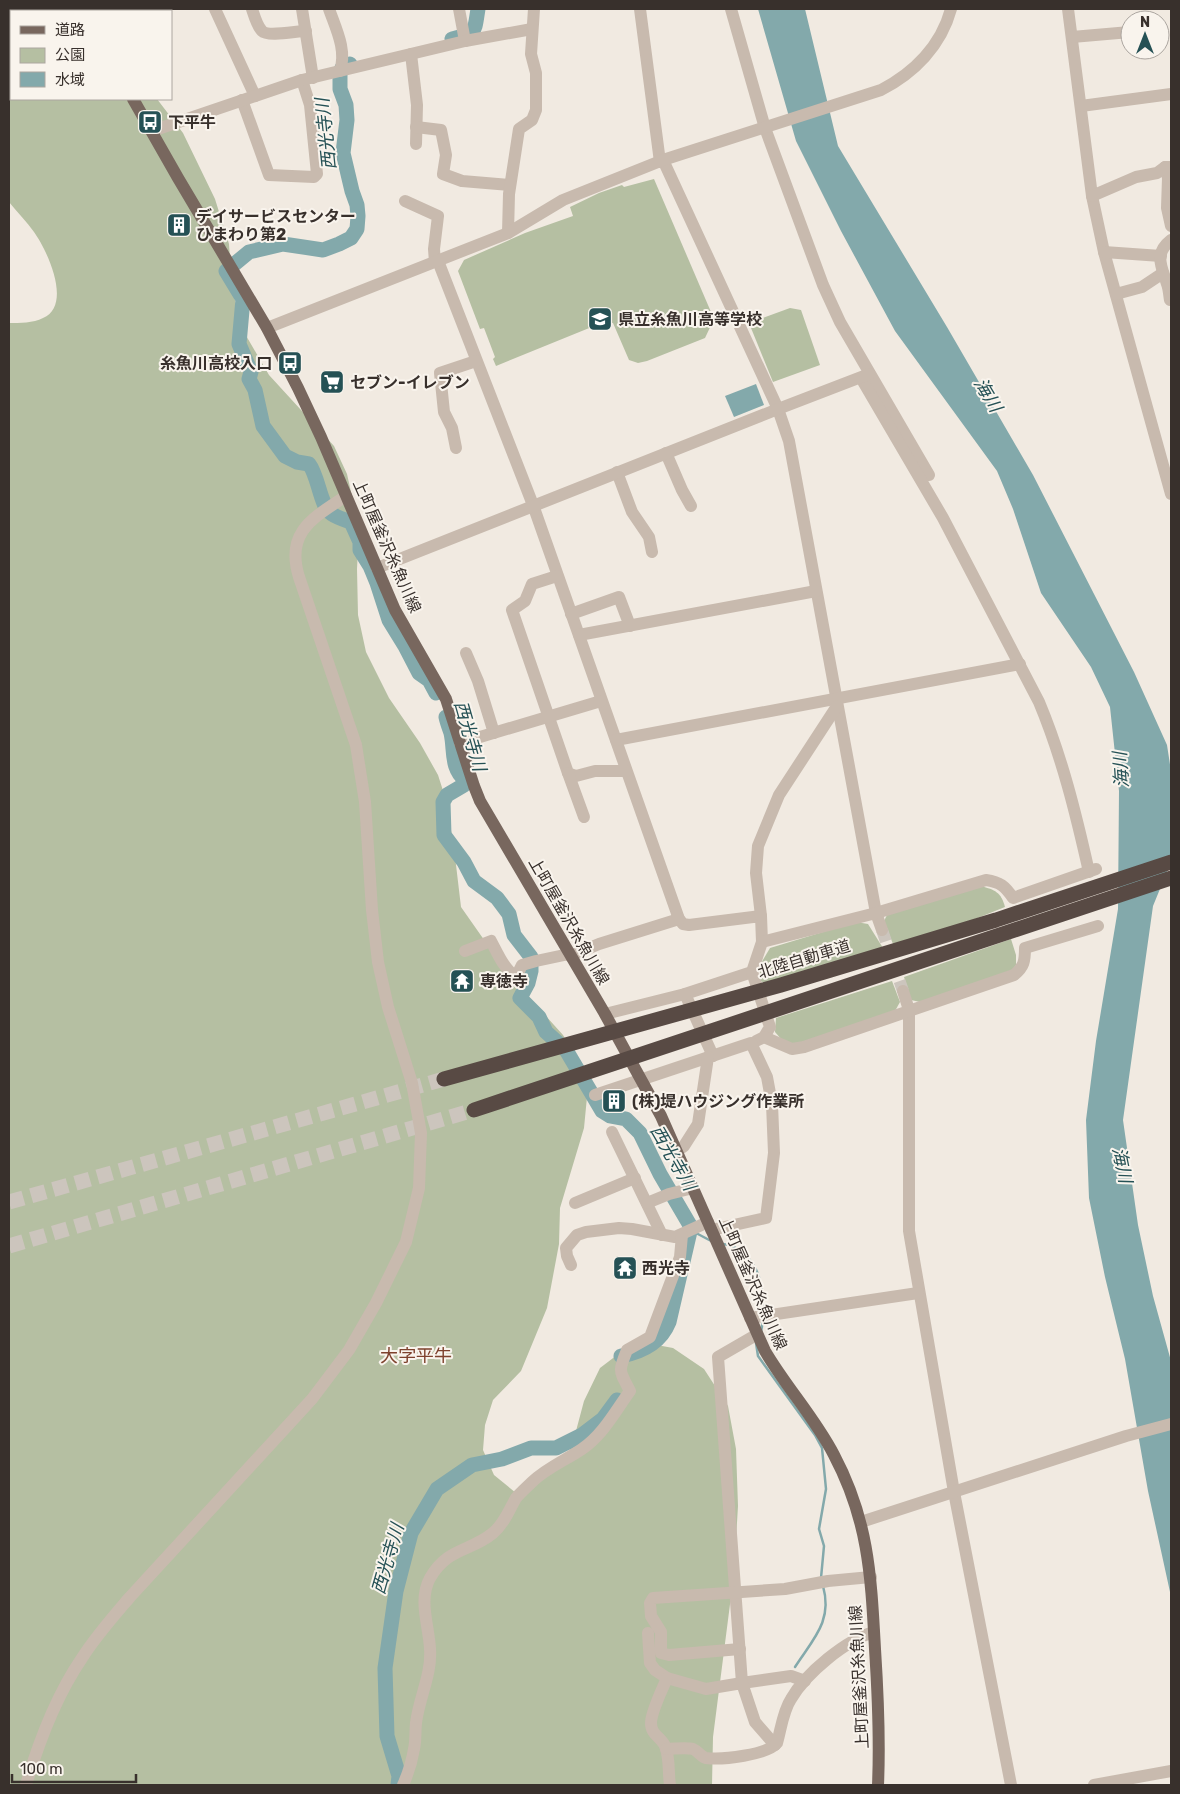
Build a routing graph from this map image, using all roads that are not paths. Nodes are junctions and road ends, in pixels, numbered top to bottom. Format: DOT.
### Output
graph roads {
  1 [pos="215,9"];
  2 [pos="252,9"];
  3 [pos="302,9"];
  4 [pos="330,9"];
  5 [pos="459,9"];
  6 [pos="534,9"];
  7 [pos="640,9"];
  8 [pos="731,9"];
  9 [pos="951,9"];
  10 [pos="1068,9"];
  11 [pos="532,29"];
  12 [pos="306,31"];
  13 [pos="1120,33"];
  14 [pos="1072,37"];
  15 [pos="466,41"];
  16 [pos="412,54"];
  17 [pos="340,71"];
  18 [pos="308,79"];
  19 [pos="1171,94"];
  20 [pos="255,96"];
  21 [pos="134,100"];
  22 [pos="242,100"];
  23 [pos="1081,106"];
  24 [pos="416,127"];
  25 [pos="765,128"];
  26 [pos="152,131"];
  27 [pos="416,144"];
  28 [pos="662,161"];
  29 [pos="1168,167"];
  30 [pos="510,185"];
  31 [pos="1092,196"];
  32 [pos="405,201"];
  33 [pos="1171,226"];
  34 [pos="508,233"];
  35 [pos="1171,240"];
  36 [pos="1104,252"];
  37 [pos="1161,256"];
  38 [pos="436,262"];
  39 [pos="1163,273"];
  40 [pos="1116,294"];
  41 [pos="1170,300"];
  42 [pos="267,328"];
  43 [pos="476,361"];
  44 [pos="865,376"];
  45 [pos="778,408"];
  46 [pos="456,448"];
  47 [pos="666,453"];
  48 [pos="618,472"];
  49 [pos="929,475"];
  50 [pos="1171,494"];
  51 [pos="346,496"];
  52 [pos="533,505"];
  53 [pos="691,506"];
  54 [pos="652,552"];
  55 [pos="378,568"];
  56 [pos="558,576"];
  57 [pos="816,591"];
  58 [pos="570,614"];
  59 [pos="630,626"];
  60 [pos="579,635"];
  61 [pos="466,653"];
  62 [pos="1020,664"];
  63 [pos="602,701"];
  64 [pos="836,702"];
  65 [pos="549,717"];
  66 [pos="494,733"];
  67 [pos="616,740"];
  68 [pos="460,744"];
  69 [pos="626,771"];
  70 [pos="568,773"];
  71 [pos="584,817"];
  72 [pos="1171,862"];
  73 [pos="1171,878"];
  74 [pos="1012,898"];
  75 [pos="876,913"];
  76 [pos="761,916"];
  77 [pos="679,919"];
  78 [pos="1098,926"];
  79 [pos="882,930"];
  80 [pos="762,942"];
  81 [pos="1025,948"];
  82 [pos="465,951"];
  83 [pos="570,955"];
  84 [pos="752,972"];
  85 [pos="903,991"];
  86 [pos="685,994"];
  87 [pos="909,1010"];
  88 [pos="604,1014"];
  89 [pos="764,1037"];
  90 [pos="751,1043"];
  91 [pos="710,1056"];
  92 [pos="641,1078"];
  93 [pos="444,1079"];
  94 [pos="595,1095"];
  95 [pos="474,1110"];
  96 [pos="612,1132"];
  97 [pos="677,1151"];
  98 [pos="635,1178"];
  99 [pos="693,1188"];
  100 [pos="576,1203"];
  101 [pos="647,1203"];
  102 [pos="709,1226"];
  103 [pos="662,1235"];
  104 [pos="682,1235"];
  105 [pos="571,1265"];
  106 [pos="918,1293"];
  107 [pos="750,1318"];
  108 [pos="756,1335"];
  109 [pos="1171,1424"];
  110 [pos="954,1492"];
  111 [pos="861,1522"];
  112 [pos="871,1577"];
  113 [pos="735,1593"];
  114 [pos="874,1632"];
  115 [pos="648,1633"];
  116 [pos="740,1649"];
  117 [pos="667,1678"];
  118 [pos="805,1680"];
  119 [pos="742,1683"];
  120 [pos="775,1745"];
  121 [pos="666,1749"];
  122 [pos="1171,1771"];
  123 [pos="26,1785"];
  124 [pos="403,1785"];
  125 [pos="670,1785"];
  126 [pos="878,1785"];
  127 [pos="1011,1785"];
  128 [pos="1094,1785"];
  1 -- 20 [label="street"];
  2 -- 12 [label="street"];
  3 -- 12 [label="street"];
  4 -- 17 [label="street"];
  5 -- 15 [label="street"];
  6 -- 11 [label="street"];
  7 -- 28 [label="street"];
  8 -- 25 [label="street"];
  9 -- 25 [label="street"];
  10 -- 14 [label="street"];
  11 -- 15 [label="street"];
  11 -- 30 [label="street"];
  12 -- 18 [label="street"];
  13 -- 14 [label="street"];
  14 -- 23 [label="street"];
  15 -- 16 [label="street"];
  16 -- 17 [label="street"];
  16 -- 24 [label="street"];
  17 -- 18 [label="street"];
  18 -- 20 [label="street"];
  18 -- 22 [label="street"];
  19 -- 23 [label="street"];
  20 -- 22 [label="street"];
  21 -- 26 [label="main road, 上町屋釜沢糸魚川線"];
  22 -- 26 [label="street"];
  23 -- 31 [label="street"];
  24 -- 27 [label="street"];
  24 -- 30 [label="street"];
  25 -- 28 [label="street"];
  25 -- 44 [label="street"];
  26 -- 42 [label="main road, 上町屋釜沢糸魚川線"];
  28 -- 34 [label="street"];
  28 -- 45 [label="street"];
  29 -- 31 [label="street"];
  29 -- 33 [label="street"];
  30 -- 34 [label="street"];
  31 -- 36 [label="street"];
  32 -- 38 [label="street"];
  34 -- 38 [label="street"];
  35 -- 37 [label="street"];
  36 -- 37 [label="street"];
  36 -- 40 [label="street"];
  37 -- 39 [label="street"];
  38 -- 42 [label="street"];
  38 -- 43 [label="street"];
  39 -- 40 [label="street"];
  39 -- 41 [label="street"];
  40 -- 50 [label="street"];
  42 -- 51 [label="main road, 上町屋釜沢糸魚川線"];
  43 -- 46 [label="street"];
  43 -- 52 [label="street"];
  44 -- 45 [label="street"];
  44 -- 49 [label="street"];
  44 -- 62 [label="street"];
  45 -- 47 [label="street"];
  45 -- 57 [label="street"];
  47 -- 48 [label="street"];
  47 -- 53 [label="street"];
  48 -- 52 [label="street"];
  48 -- 54 [label="street"];
  51 -- 55 [label="main road, 上町屋釜沢糸魚川線"];
  51 -- 123 [label="street"];
  52 -- 55 [label="street"];
  52 -- 56 [label="street"];
  55 -- 68 [label="main road, 上町屋釜沢糸魚川線"];
  56 -- 58 [label="street"];
  56 -- 65 [label="street"];
  57 -- 59 [label="street"];
  57 -- 64 [label="street"];
  58 -- 59 [label="street"];
  58 -- 60 [label="street"];
  59 -- 60 [label="street"];
  60 -- 63 [label="street"];
  61 -- 66 [label="street"];
  62 -- 64 [label="street"];
  62 -- 74 [label="street"];
  63 -- 65 [label="street"];
  63 -- 67 [label="street"];
  64 -- 67 [label="street"];
  64 -- 75 [label="street"];
  64 -- 76 [label="street"];
  65 -- 66 [label="street"];
  65 -- 70 [label="street"];
  66 -- 68 [label="street"];
  67 -- 69 [label="street"];
  68 -- 83 [label="main road, 上町屋釜沢糸魚川線"];
  69 -- 70 [label="street"];
  69 -- 77 [label="street"];
  70 -- 71 [label="street"];
  72 -- 93 [label="highway, 北陸自動車道"];
  73 -- 95 [label="highway"];
  74 -- 75 [label="street"];
  74 -- 81 [label="street"];
  75 -- 79 [label="street"];
  75 -- 80 [label="street"];
  76 -- 77 [label="street"];
  76 -- 80 [label="street"];
  77 -- 83 [label="street"];
  78 -- 81 [label="street"];
  80 -- 84 [label="street"];
  81 -- 87 [label="street"];
  82 -- 83 [label="street"];
  83 -- 88 [label="main road, 上町屋釜沢糸魚川線"];
  84 -- 86 [label="street"];
  84 -- 89 [label="street"];
  85 -- 87 [label="street"];
  86 -- 88 [label="street"];
  86 -- 91 [label="street"];
  87 -- 89 [label="street"];
  87 -- 106 [label="street"];
  88 -- 92 [label="main road, 上町屋釜沢糸魚川線"];
  89 -- 90 [label="street"];
  90 -- 91 [label="street"];
  90 -- 102 [label="street"];
  91 -- 92 [label="street"];
  91 -- 97 [label="street"];
  92 -- 94 [label="street"];
  92 -- 97 [label="main road, 上町屋釜沢糸魚川線"];
  96 -- 98 [label="street"];
  97 -- 99 [label="main road, 上町屋釜沢糸魚川線"];
  98 -- 100 [label="street"];
  98 -- 101 [label="street"];
  99 -- 101 [label="street"];
  99 -- 102 [label="main road, 上町屋釜沢糸魚川線"];
  101 -- 103 [label="street"];
  102 -- 104 [label="street"];
  102 -- 107 [label="main road, 上町屋釜沢糸魚川線"];
  103 -- 104 [label="street"];
  103 -- 105 [label="street"];
  104 -- 124 [label="street"];
  106 -- 107 [label="street"];
  106 -- 110 [label="street"];
  107 -- 108 [label="main road, 上町屋釜沢糸魚川線"];
  108 -- 111 [label="main road, 上町屋釜沢糸魚川線"];
  108 -- 113 [label="street"];
  109 -- 110 [label="street"];
  110 -- 111 [label="street"];
  110 -- 127 [label="street"];
  111 -- 112 [label="main road, 上町屋釜沢糸魚川線"];
  112 -- 113 [label="street"];
  112 -- 114 [label="main road, 上町屋釜沢糸魚川線"];
  113 -- 116 [label="street"];
  113 -- 116 [label="street"];
  114 -- 118 [label="street"];
  114 -- 126 [label="main road, 上町屋釜沢糸魚川線"];
  115 -- 117 [label="street"];
  116 -- 119 [label="street"];
  117 -- 119 [label="street"];
  117 -- 121 [label="street"];
  118 -- 119 [label="street"];
  118 -- 120 [label="street"];
  119 -- 120 [label="street"];
  120 -- 121 [label="street"];
  121 -- 125 [label="street"];
  122 -- 128 [label="street"];
}
